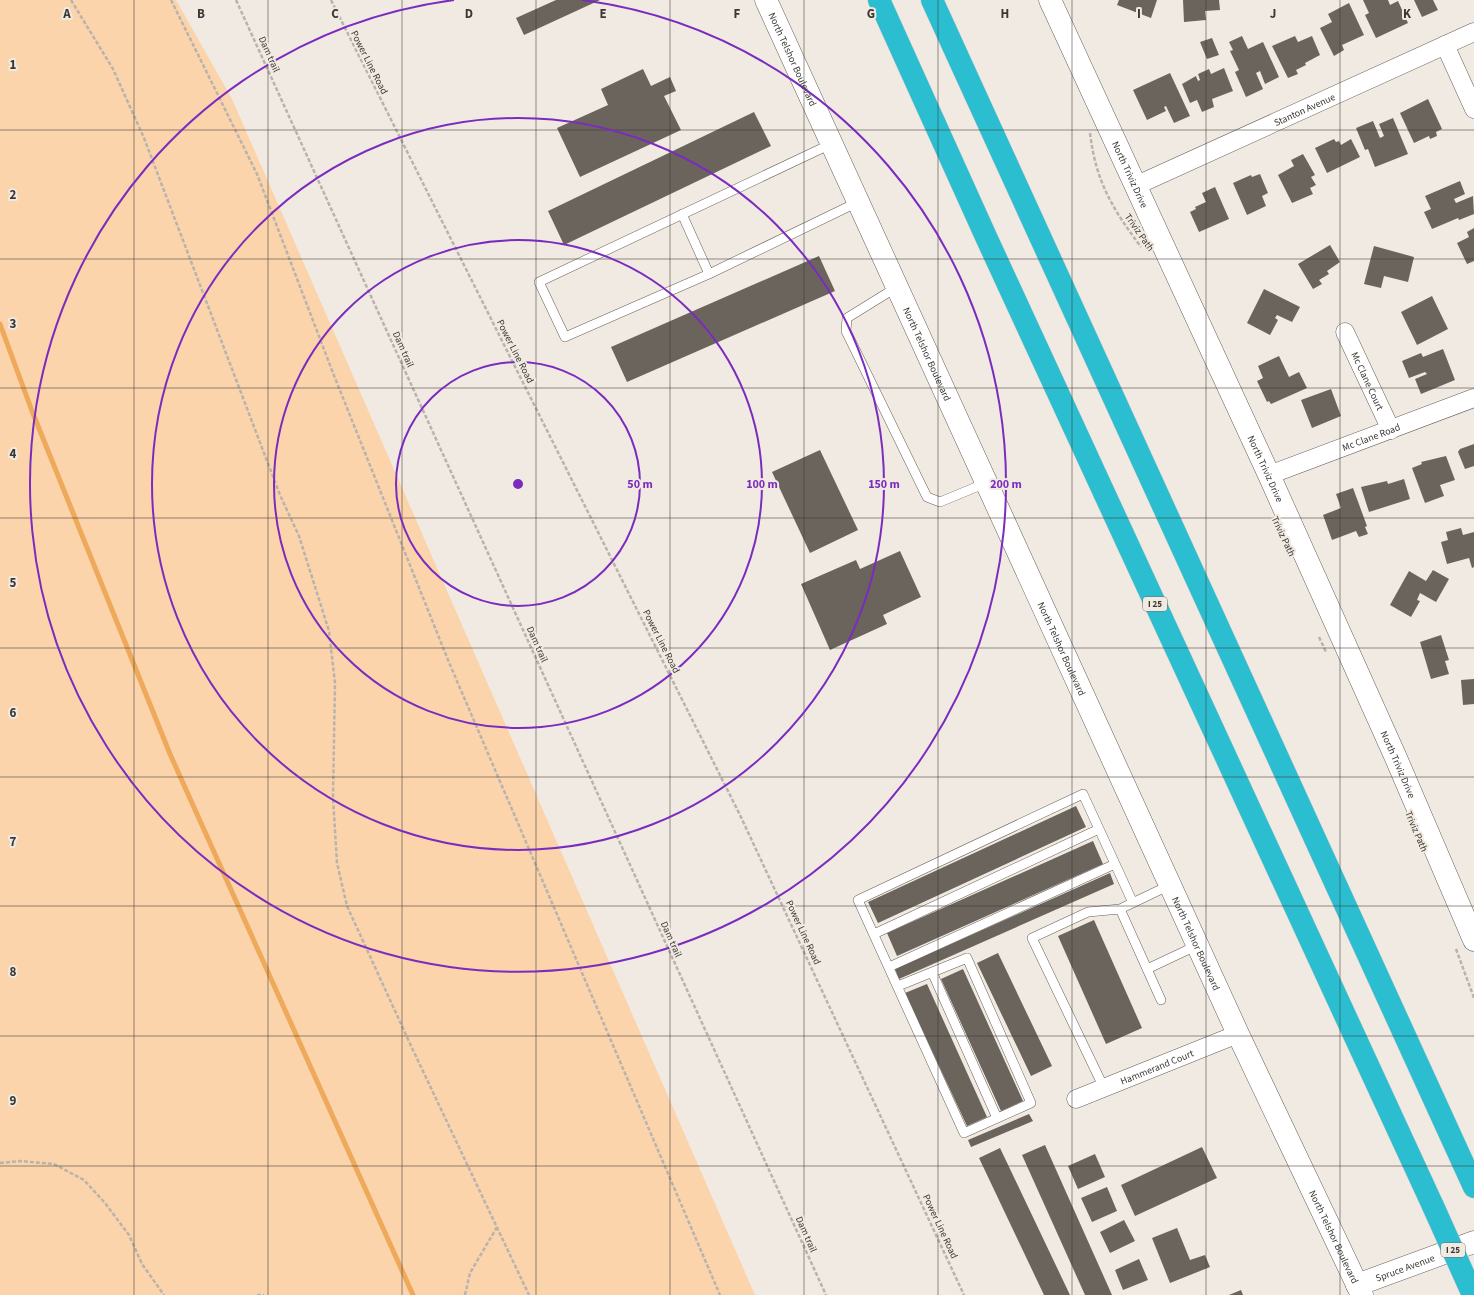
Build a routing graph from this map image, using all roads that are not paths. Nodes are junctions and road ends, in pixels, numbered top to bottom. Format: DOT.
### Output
graph roads {
  1 [pos="766,0"];
  2 [pos="879,0"];
  3 [pos="932,0"];
  4 [pos="1050,0"];
  5 [pos="1474,32"];
  6 [pos="1445,45"];
  7 [pos="1474,108"];
  8 [pos="831,144"];
  9 [pos="1135,186"];
  10 [pos="858,202"];
  11 [pos="682,214"];
  12 [pos="709,274"];
  13 [pos="897,287"];
  14 [pos="1345,332"];
  15 [pos="1474,398"];
  16 [pos="1391,430"];
  17 [pos="1269,475"];
  18 [pos="986,483"];
  19 [pos="1099,829"];
  20 [pos="1115,864"];
  21 [pos="1170,885"];
  22 [pos="1134,903"];
  23 [pos="1120,909"];
  24 [pos="874,934"];
  25 [pos="1464,941"];
  26 [pos="1198,945"];
  27 [pos="889,967"];
  28 [pos="1148,970"];
  29 [pos="932,972"];
  30 [pos="898,986"];
  31 [pos="1161,1000"];
  32 [pos="1238,1034"];
  33 [pos="1104,1088"];
  34 [pos="1076,1100"];
  35 [pos="997,1118"];
  36 [pos="1474,1188"];
  37 [pos="1474,1242"];
  38 [pos="1360,1290"];
  39 [pos="1473,1295"];
  1 -- 8 [label="main road, North Telshor Boulevard"];
  2 -- 39 [label="highway, I 25, bridge"];
  3 -- 36 [label="highway"];
  4 -- 9 [label="main road, North Triviz Drive"];
  5 -- 6 [label="street, Stanton Avenue"];
  6 -- 7 [label="street"];
  6 -- 9 [label="street, Stanton Avenue"];
  8 -- 10 [label="main road, North Telshor Boulevard"];
  8 -- 11 [label="lane"];
  9 -- 17 [label="main road, North Triviz Drive"];
  10 -- 12 [label="lane"];
  10 -- 13 [label="main road, North Telshor Boulevard"];
  11 -- 12 [label="lane"];
  11 -- 12 [label="lane"];
  13 -- 18 [label="main road, North Telshor Boulevard"];
  13 -- 18 [label="lane"];
  14 -- 16 [label="street, Mc Clane Court"];
  15 -- 16 [label="street, Mc Clane Road"];
  16 -- 17 [label="street, Mc Clane Road"];
  17 -- 25 [label="main road, North Triviz Drive"];
  18 -- 21 [label="main road, North Telshor Boulevard"];
  19 -- 20 [label="lane"];
  19 -- 24 [label="lane"];
  19 -- 24 [label="lane"];
  20 -- 22 [label="lane"];
  20 -- 27 [label="lane"];
  21 -- 22 [label="lane"];
  21 -- 26 [label="main road, North Telshor Boulevard"];
  22 -- 23 [label="lane"];
  23 -- 28 [label="lane"];
  23 -- 33 [label="lane"];
  24 -- 27 [label="lane"];
  26 -- 28 [label="lane"];
  26 -- 32 [label="main road, North Telshor Boulevard"];
  27 -- 30 [label="lane"];
  28 -- 31 [label="lane"];
  29 -- 30 [label="lane"];
  29 -- 35 [label="lane"];
  29 -- 35 [label="lane"];
  30 -- 35 [label="lane"];
  32 -- 33 [label="street, Hammerand Court"];
  32 -- 38 [label="main road, North Telshor Boulevard"];
  33 -- 34 [label="street, Hammerand Court"];
  37 -- 38 [label="main road, Spruce Avenue"];
}
